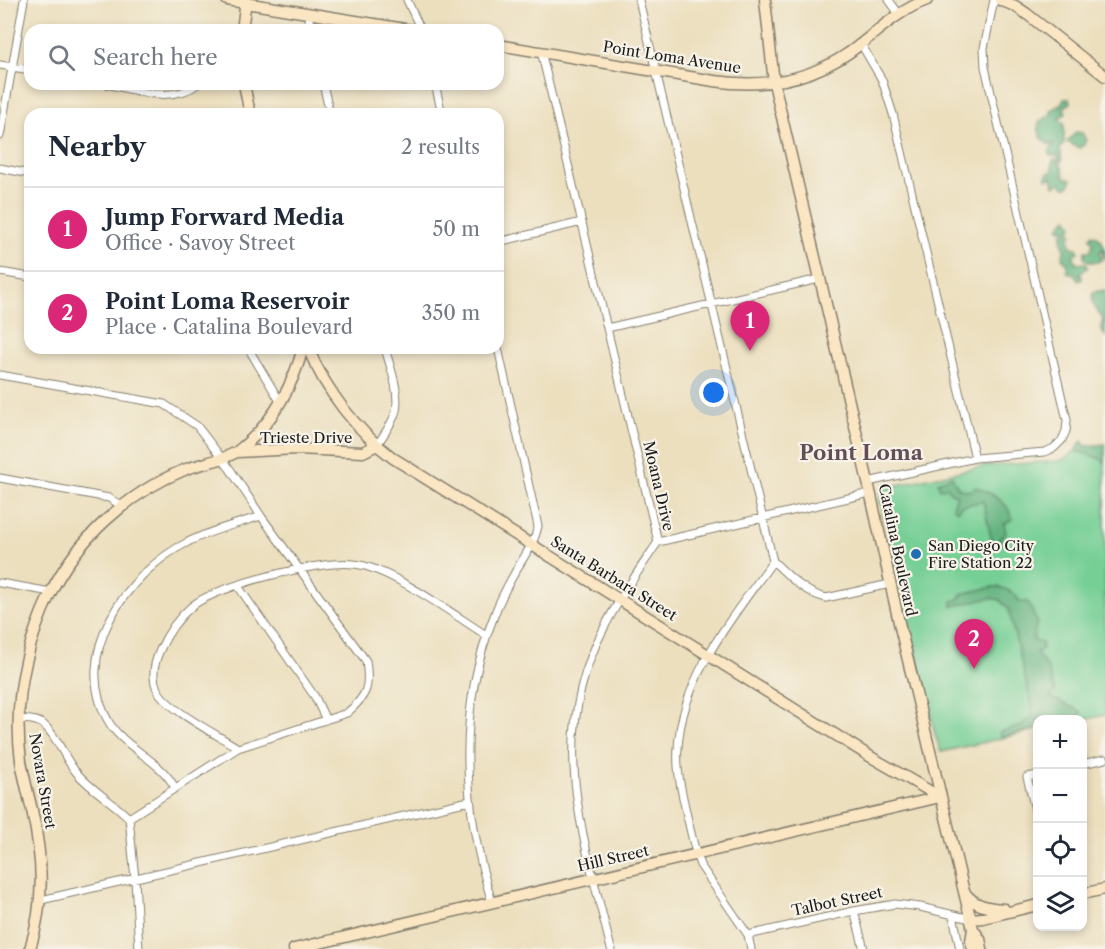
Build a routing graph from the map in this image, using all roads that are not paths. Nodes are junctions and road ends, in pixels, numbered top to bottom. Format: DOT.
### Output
graph roads {
  1 [pos="24,0"];
  2 [pos="227,0"];
  3 [pos="407,0"];
  4 [pos="639,0"];
  5 [pos="765,0"];
  6 [pos="890,0"];
  7 [pos="927,0"];
  8 [pos="994,0"];
  9 [pos="1000,0"];
  10 [pos="246,2"];
  11 [pos="308,14"];
  12 [pos="899,14"];
  13 [pos="243,24"];
  14 [pos="310,24"];
  15 [pos="372,24"];
  16 [pos="418,24"];
  17 [pos="861,44"];
  18 [pos="504,46"];
  19 [pos="541,51"];
  20 [pos="0,65"];
  21 [pos="12,67"];
  22 [pos="24,69"];
  23 [pos="657,71"];
  24 [pos="1105,76"];
  25 [pos="774,83"];
  26 [pos="139,90"];
  27 [pos="189,90"];
  28 [pos="245,90"];
  29 [pos="324,90"];
  30 [pos="436,90"];
  31 [pos="249,108"];
  32 [pos="329,108"];
  33 [pos="441,108"];
  34 [pos="0,136"];
  35 [pos="0,168"];
  36 [pos="24,173"];
  37 [pos="582,222"];
  38 [pos="504,241"];
  39 [pos="0,272"];
  40 [pos="24,276"];
  41 [pos="819,279"];
  42 [pos="712,303"];
  43 [pos="607,328"];
  44 [pos="252,354"];
  45 [pos="301,354"];
  46 [pos="311,354"];
  47 [pos="386,354"];
  48 [pos="499,354"];
  49 [pos="0,375"];
  50 [pos="281,403"];
  51 [pos="377,445"];
  52 [pos="237,452"];
  53 [pos="220,458"];
  54 [pos="975,458"];
  55 [pos="0,478"];
  56 [pos="869,488"];
  57 [pos="122,506"];
  58 [pos="261,516"];
  59 [pos="762,519"];
  60 [pos="658,542"];
  61 [pos="531,544"];
  62 [pos="773,561"];
  63 [pos="299,568"];
  64 [pos="0,582"];
  65 [pos="890,584"];
  66 [pos="238,586"];
  67 [pos="51,592"];
  68 [pos="620,600"];
  69 [pos="486,635"];
  70 [pos="709,655"];
  71 [pos="18,720"];
  72 [pos="326,720"];
  73 [pos="238,748"];
  74 [pos="1105,759"];
  75 [pos="1087,763"];
  76 [pos="1033,776"];
  77 [pos="175,788"];
  78 [pos="940,797"];
  79 [pos="469,801"];
  80 [pos="1033,802"];
  81 [pos="129,818"];
  82 [pos="696,854"];
  83 [pos="594,878"];
  84 [pos="135,879"];
  85 [pos="1105,889"];
  86 [pos="964,891"];
  87 [pos="1087,893"];
  88 [pos="41,900"];
  89 [pos="492,902"];
  90 [pos="1033,906"];
  91 [pos="1016,910"];
  92 [pos="854,911"];
  93 [pos="953,915"];
  94 [pos="972,924"];
  95 [pos="748,935"];
  96 [pos="30,949"];
  97 [pos="139,949"];
  98 [pos="294,949"];
  99 [pos="611,949"];
  100 [pos="751,949"];
  101 [pos="864,949"];
  102 [pos="960,949"];
  103 [pos="973,949"];
  104 [pos="982,949"];
  1 -- 21 [label="street"];
  2 -- 10 [label="street"];
  3 -- 16 [label="street"];
  4 -- 23 [label="street"];
  5 -- 25 [label="street, Catalina Boulevard"];
  6 -- 12 [label="street"];
  7 -- 12 [label="street, Point Loma Avenue"];
  8 -- 54 [label="street"];
  9 -- 24 [label="street"];
  10 -- 11 [label="street"];
  10 -- 13 [label="street"];
  11 -- 14 [label="street"];
  11 -- 15 [label="street"];
  12 -- 17 [label="street, Point Loma Avenue"];
  17 -- 25 [label="street, Point Loma Avenue"];
  17 -- 54 [label="street"];
  18 -- 19 [label="street, Point Loma Avenue"];
  19 -- 23 [label="street, Point Loma Avenue"];
  19 -- 37 [label="street, Moana Drive"];
  20 -- 21 [label="street"];
  21 -- 22 [label="street"];
  21 -- 34 [label="street"];
  23 -- 25 [label="street, Point Loma Avenue"];
  23 -- 42 [label="street"];
  25 -- 41 [label="street, Catalina Boulevard"];
  26 -- 27 [label="street"];
  28 -- 31 [label="street"];
  29 -- 32 [label="street"];
  30 -- 33 [label="street"];
  35 -- 36 [label="street"];
  37 -- 38 [label="street"];
  37 -- 43 [label="street, Moana Drive"];
  39 -- 40 [label="street"];
  41 -- 42 [label="street"];
  41 -- 56 [label="street, Catalina Boulevard"];
  42 -- 43 [label="street"];
  42 -- 59 [label="street"];
  43 -- 60 [label="street, Moana Drive"];
  44 -- 50 [label="street"];
  45 -- 50 [label="street, Novara Street"];
  46 -- 51 [label="street, Santa Barbara Street"];
  47 -- 51 [label="street"];
  48 -- 61 [label="street"];
  49 -- 53 [label="street"];
  50 -- 52 [label="street, Novara Street"];
  51 -- 52 [label="street, Trieste Drive"];
  51 -- 61 [label="street, Santa Barbara Street"];
  52 -- 53 [label="street, Novara Street"];
  53 -- 57 [label="street, Novara Street"];
  53 -- 58 [label="street"];
  54 -- 56 [label="street"];
  55 -- 57 [label="street"];
  56 -- 59 [label="street"];
  56 -- 65 [label="street, Catalina Boulevard"];
  57 -- 67 [label="street, Novara Street"];
  58 -- 63 [label="street"];
  58 -- 77 [label="street"];
  59 -- 60 [label="street"];
  59 -- 62 [label="street"];
  60 -- 68 [label="street, Moana Drive"];
  61 -- 68 [label="street, Santa Barbara Street"];
  61 -- 69 [label="street"];
  62 -- 65 [label="street"];
  62 -- 70 [label="street"];
  63 -- 66 [label="street"];
  63 -- 69 [label="street"];
  63 -- 72 [label="street"];
  64 -- 67 [label="street"];
  65 -- 78 [label="street, Catalina Boulevard"];
  66 -- 72 [label="street"];
  66 -- 73 [label="street"];
  67 -- 71 [label="street, Novara Street"];
  68 -- 70 [label="street, Santa Barbara Street"];
  68 -- 83 [label="street, Moana Drive"];
  69 -- 79 [label="street"];
  70 -- 78 [label="street, Santa Barbara Street"];
  70 -- 82 [label="street"];
  71 -- 81 [label="street"];
  71 -- 88 [label="street, Novara Street"];
  72 -- 73 [label="street"];
  73 -- 77 [label="street"];
  74 -- 75 [label="street"];
  76 -- 80 [label="street"];
  77 -- 81 [label="street"];
  78 -- 82 [label="street, Hill Street"];
  78 -- 86 [label="street, Catalina Boulevard"];
  79 -- 84 [label="street"];
  79 -- 89 [label="street"];
  81 -- 84 [label="street"];
  82 -- 83 [label="street, Hill Street"];
  82 -- 95 [label="street"];
  83 -- 89 [label="street, Hill Street"];
  83 -- 99 [label="street, Moana Drive"];
  84 -- 88 [label="street"];
  84 -- 97 [label="street"];
  85 -- 87 [label="street"];
  86 -- 91 [label="street"];
  86 -- 94 [label="street, Catalina Boulevard"];
  88 -- 96 [label="street, Novara Street"];
  89 -- 98 [label="street, Hill Street"];
  90 -- 91 [label="street, Talbot Street"];
  91 -- 94 [label="street, Talbot Street"];
  92 -- 93 [label="street, Talbot Street"];
  92 -- 95 [label="street, Talbot Street"];
  92 -- 101 [label="street"];
  93 -- 94 [label="street, Talbot Street"];
  93 -- 102 [label="street"];
  94 -- 103 [label="street, Catalina Boulevard"];
  94 -- 104 [label="street, Catalina Boulevard"];
  95 -- 100 [label="street"];
}
